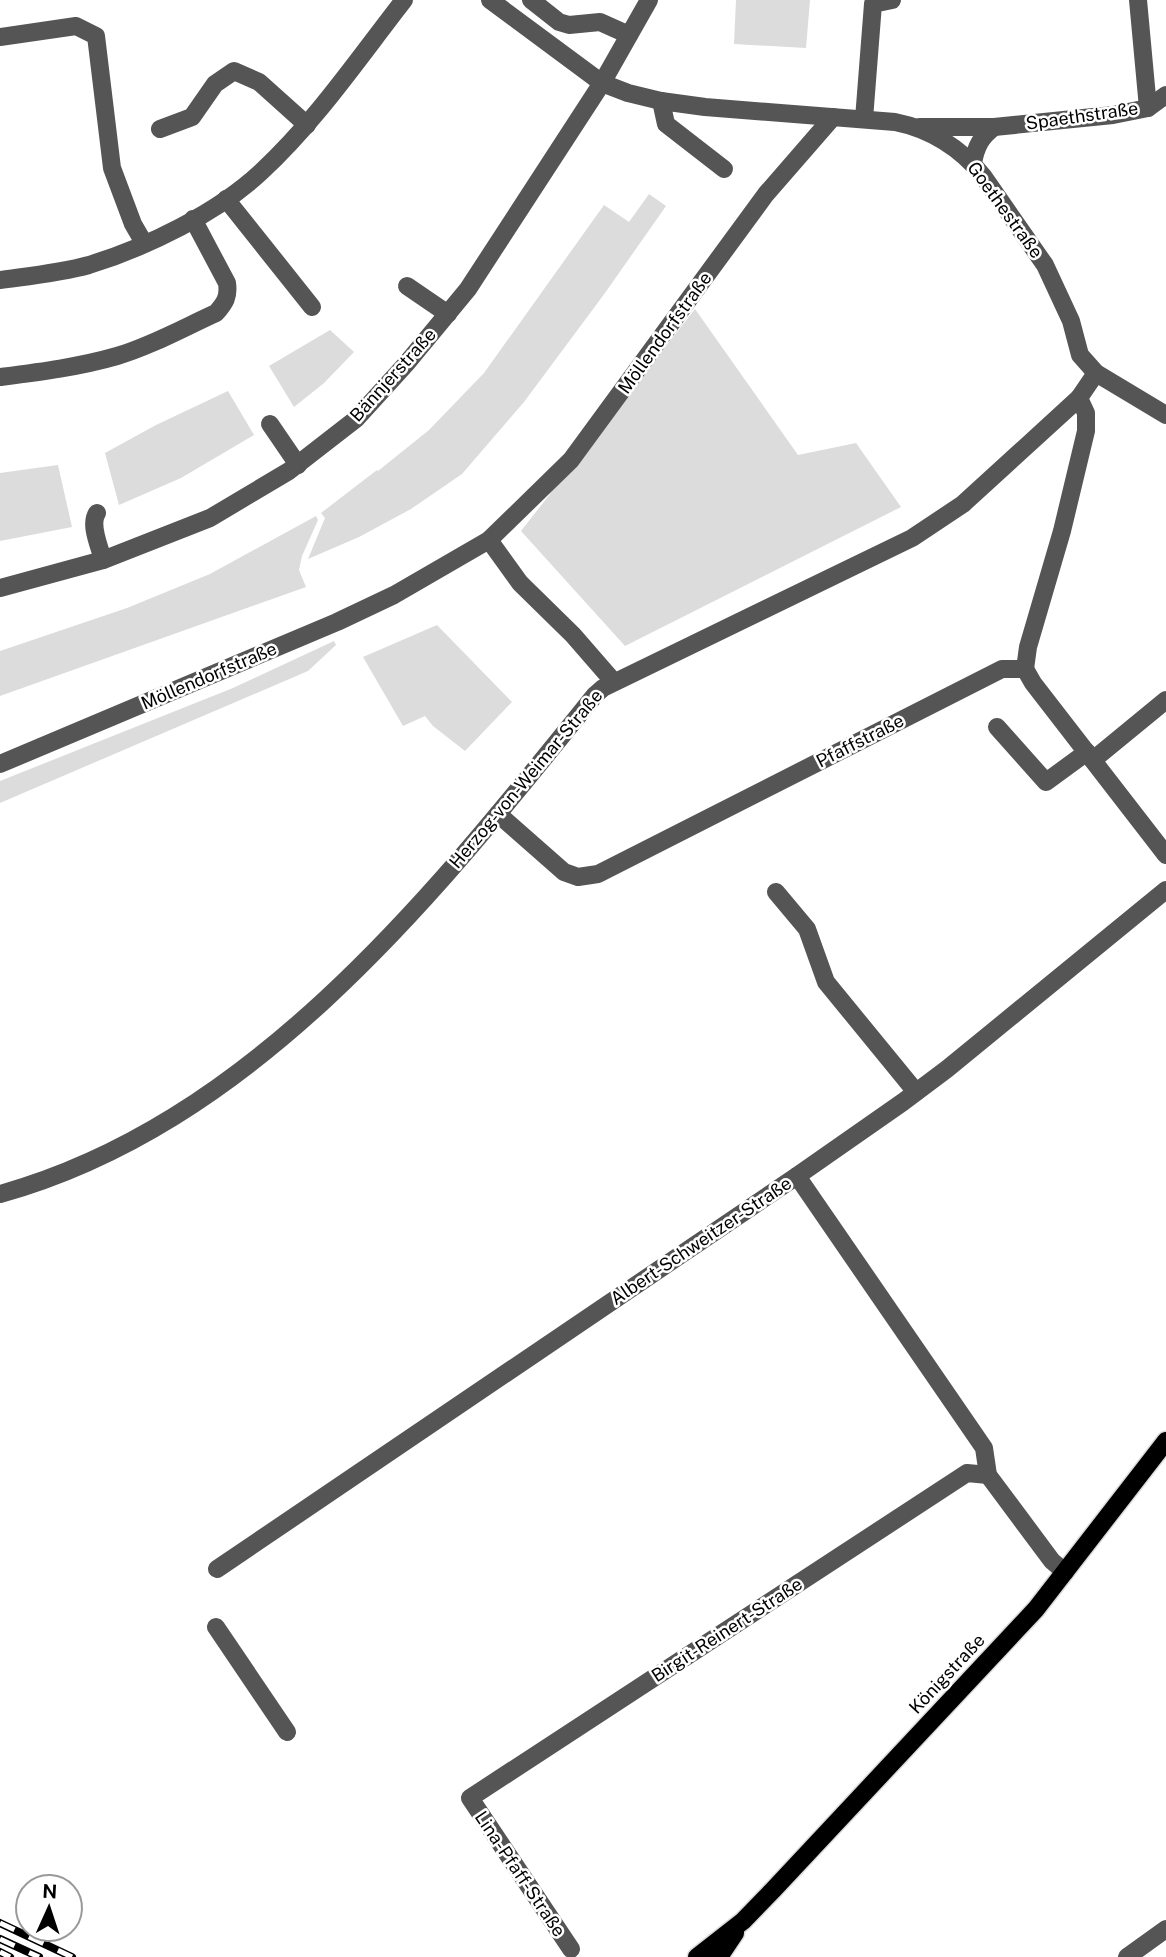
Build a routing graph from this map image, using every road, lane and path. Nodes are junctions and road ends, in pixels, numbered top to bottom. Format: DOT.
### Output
graph roads {
  1 [pos="404,0"];
  2 [pos="491,0"];
  3 [pos="531,0"];
  4 [pos="649,0"];
  5 [pos="892,0"];
  6 [pos="1138,0"];
  7 [pos="629,35"];
  8 [pos="0,37"];
  9 [pos="602,83"];
  10 [pos="1166,95"];
  11 [pos="661,101"];
  12 [pos="1148,108"];
  13 [pos="833,117"];
  14 [pos="864,119"];
  15 [pos="307,125"];
  16 [pos="919,127"];
  17 [pos="994,127"];
  18 [pos="160,129"];
  19 [pos="973,163"];
  20 [pos="724,169"];
  21 [pos="226,199"];
  22 [pos="193,219"];
  23 [pos="144,243"];
  24 [pos="0,281"];
  25 [pos="407,286"];
  26 [pos="312,307"];
  27 [pos="448,314"];
  28 [pos="1096,373"];
  29 [pos="0,377"];
  30 [pos="1079,398"];
  31 [pos="1166,415"];
  32 [pos="270,424"];
  33 [pos="298,465"];
  34 [pos="97,513"];
  35 [pos="489,540"];
  36 [pos="103,560"];
  37 [pos="0,588"];
  38 [pos="1025,669"];
  39 [pos="614,681"];
  40 [pos="1166,700"];
  41 [pos="998,727"];
  42 [pos="1090,756"];
  43 [pos="0,764"];
  44 [pos="498,814"];
  45 [pos="1166,855"];
  46 [pos="1166,890"];
  47 [pos="776,892"];
  48 [pos="916,1092"];
  49 [pos="797,1176"];
  50 [pos="0,1194"];
  51 [pos="1166,1441"];
  52 [pos="988,1475"];
  53 [pos="217,1569"];
  54 [pos="1065,1572"];
  55 [pos="216,1627"];
  56 [pos="287,1732"];
  57 [pos="470,1798"];
  58 [pos="743,1921"];
  59 [pos="1166,1929"];
  60 [pos="570,1949"];
  61 [pos="697,1957"];
  62 [pos="719,1957"];
  63 [pos="1127,1957"];
  1 -- 15 [label="street"];
  2 -- 9 [label="street, Goethestraße"];
  3 -- 7 [label="street"];
  4 -- 7 [label="street, Bännjerstraße"];
  5 -- 14 [label="street"];
  6 -- 12 [label="street"];
  7 -- 9 [label="street, Bännjerstraße"];
  8 -- 23 [label="street"];
  9 -- 11 [label="street, Goethestraße"];
  9 -- 27 [label="street, Bännjerstraße"];
  10 -- 12 [label="street, Spaethstraße"];
  11 -- 13 [label="street, Goethestraße"];
  11 -- 20 [label="street"];
  12 -- 17 [label="street, Spaethstraße"];
  13 -- 14 [label="street, Goethestraße"];
  13 -- 35 [label="street, Möllendorfstraße"];
  14 -- 16 [label="street, Goethestraße"];
  15 -- 18 [label="street"];
  15 -- 21 [label="street"];
  16 -- 17 [label="street, Spaethstraße"];
  16 -- 19 [label="street, Goethestraße"];
  17 -- 19 [label="street"];
  19 -- 28 [label="street, Goethestraße"];
  21 -- 22 [label="street"];
  21 -- 26 [label="street"];
  22 -- 23 [label="street"];
  22 -- 29 [label="street"];
  23 -- 24 [label="street"];
  25 -- 27 [label="street"];
  27 -- 33 [label="street, Bännjerstraße"];
  28 -- 30 [label="street"];
  28 -- 31 [label="street"];
  30 -- 38 [label="street"];
  30 -- 39 [label="street, Herzog-von-Weimar-Straße"];
  32 -- 33 [label="street"];
  33 -- 36 [label="street, Bännjerstraße"];
  34 -- 36 [label="street"];
  35 -- 39 [label="street"];
  35 -- 43 [label="street, Möllendorfstraße"];
  36 -- 37 [label="street, Bännjerstraße"];
  38 -- 42 [label="street"];
  38 -- 44 [label="street, Pfaffstraße"];
  39 -- 44 [label="street, Herzog-von-Weimar-Straße"];
  40 -- 42 [label="street"];
  41 -- 42 [label="street"];
  42 -- 45 [label="street"];
  44 -- 50 [label="street, Herzog-von-Weimar-Straße"];
  46 -- 48 [label="street, Albert-Schweitzer-Straße"];
  47 -- 48 [label="street"];
  48 -- 49 [label="street, Albert-Schweitzer-Straße"];
  49 -- 52 [label="street"];
  49 -- 53 [label="street, Albert-Schweitzer-Straße"];
  51 -- 54 [label="main road, Königstraße"];
  52 -- 54 [label="street"];
  52 -- 57 [label="street, Birgit-Reinert-Straße"];
  54 -- 58 [label="main road, Königstraße"];
  55 -- 56 [label="street"];
  57 -- 60 [label="street, Lina-Pfaff-Straße"];
  58 -- 61 [label="main road, Königstraße"];
  58 -- 62 [label="main road, Königstraße"];
  59 -- 63 [label="street"];
}
